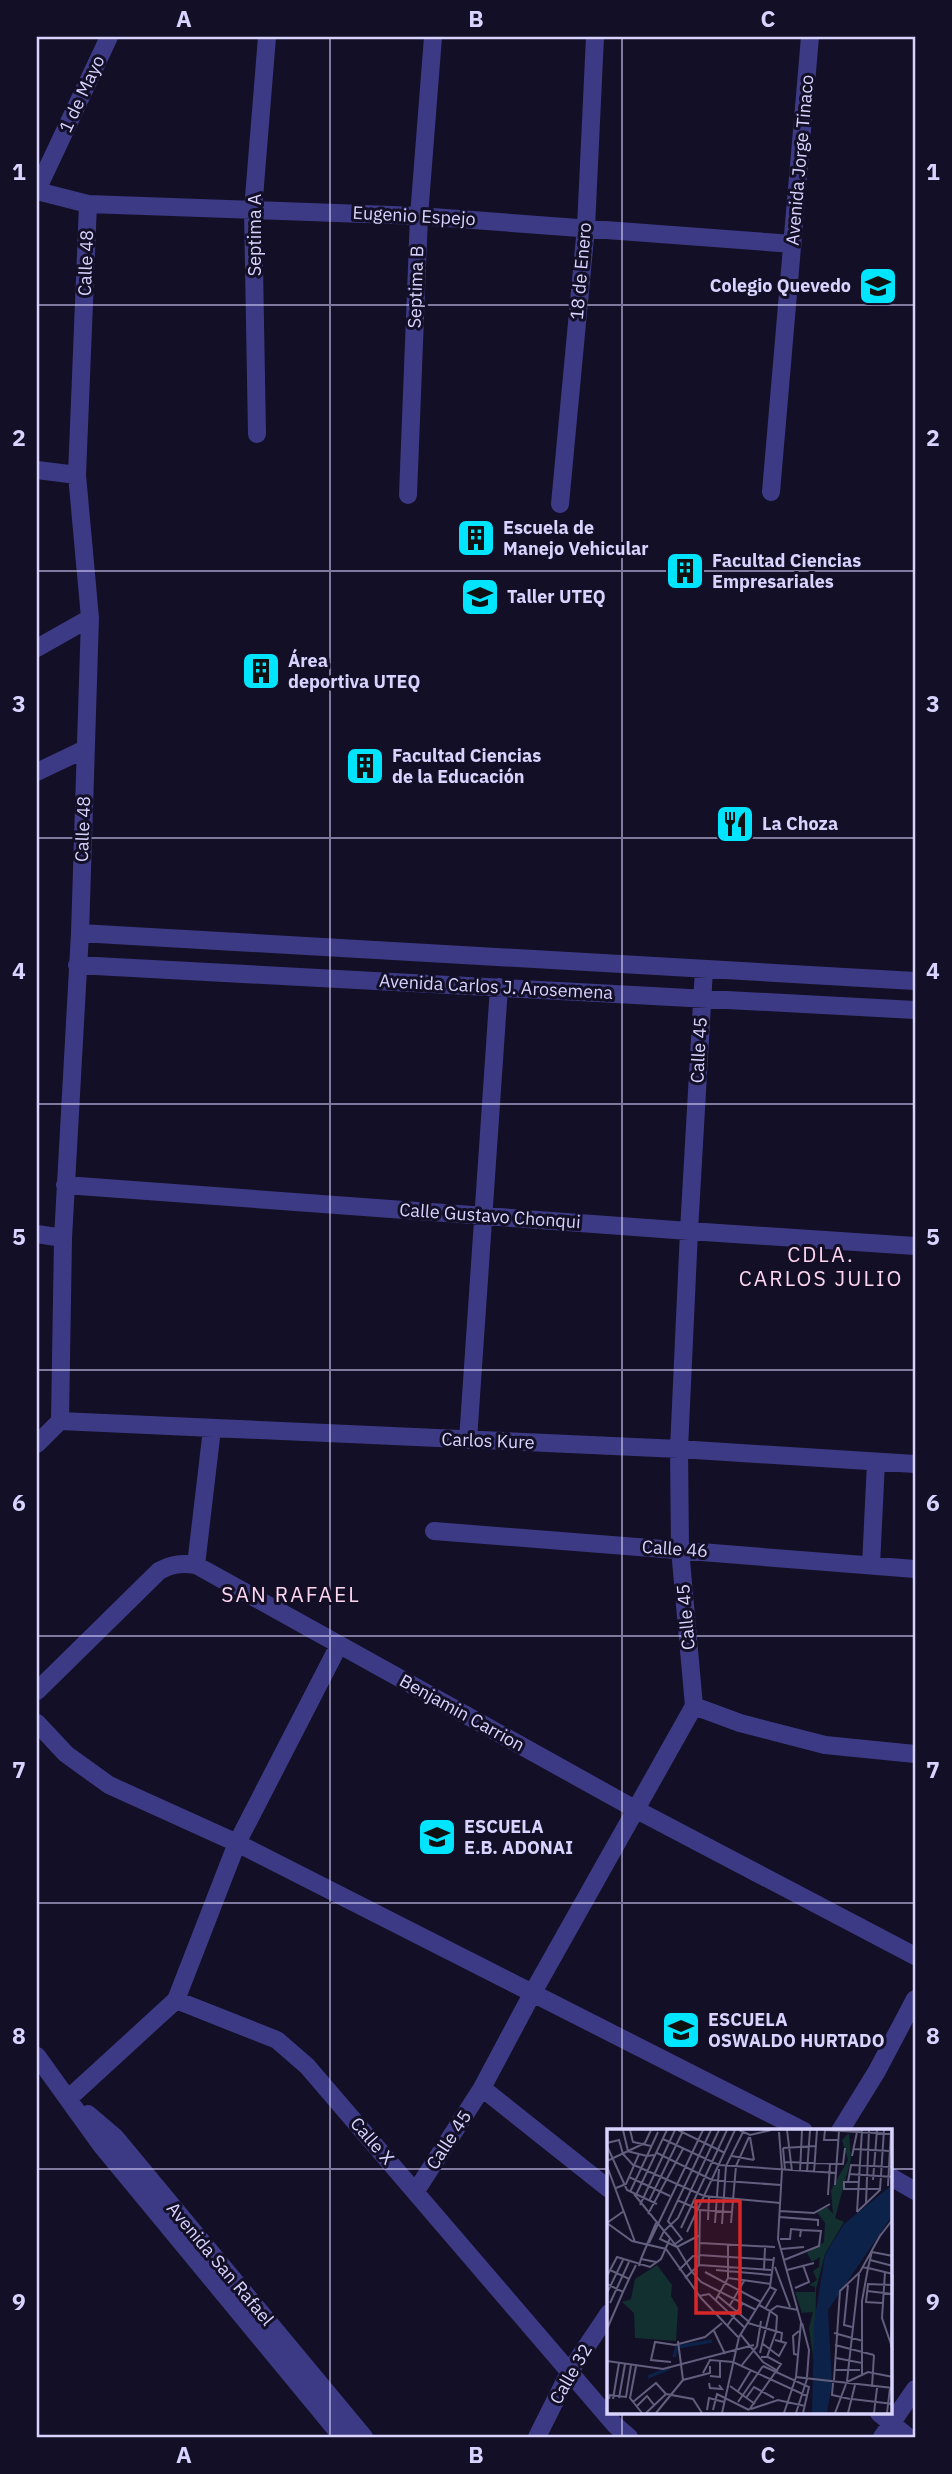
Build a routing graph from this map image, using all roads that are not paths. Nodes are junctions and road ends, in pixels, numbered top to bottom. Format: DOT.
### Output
graph roads {
  1 [pos="110,37"];
  2 [pos="267,37"];
  3 [pos="433,37"];
  4 [pos="595,37"];
  5 [pos="810,37"];
  6 [pos="37,190"];
  7 [pos="88,204"];
  8 [pos="253,210"];
  9 [pos="419,216"];
  10 [pos="586,227"];
  11 [pos="793,244"];
  12 [pos="257,434"];
  13 [pos="37,470"];
  14 [pos="77,475"];
  15 [pos="771,492"];
  16 [pos="408,495"];
  17 [pos="560,504"];
  18 [pos="90,618"];
  19 [pos="37,648"];
  20 [pos="85,749"];
  21 [pos="37,772"];
  22 [pos="80,933"];
  23 [pos="78,965"];
  24 [pos="704,969"];
  25 [pos="915,981"];
  26 [pos="499,988"];
  27 [pos="701,999"];
  28 [pos="915,1010"];
  29 [pos="65,1185"];
  30 [pos="483,1216"];
  31 [pos="689,1231"];
  32 [pos="37,1234"];
  33 [pos="62,1238"];
  34 [pos="915,1246"];
  35 [pos="60,1422"];
  36 [pos="212,1429"];
  37 [pos="468,1440"];
  38 [pos="37,1444"];
  39 [pos="679,1450"];
  40 [pos="876,1462"];
  41 [pos="915,1464"];
  42 [pos="434,1531"];
  43 [pos="680,1549"];
  44 [pos="196,1565"];
  45 [pos="870,1565"];
  46 [pos="915,1569"];
  47 [pos="339,1645"];
  48 [pos="37,1690"];
  49 [pos="694,1706"];
  50 [pos="37,1723"];
  51 [pos="915,1754"];
  52 [pos="635,1809"];
  53 [pos="237,1843"];
  54 [pos="915,1956"];
  55 [pos="532,1994"];
  56 [pos="915,1999"];
  57 [pos="176,2000"];
  58 [pos="37,2056"];
  59 [pos="482,2088"];
  60 [pos="69,2098"];
  61 [pos="800,2129"];
  62 [pos="841,2129"];
  63 [pos="892,2178"];
  64 [pos="607,2187"];
  65 [pos="416,2191"];
  66 [pos="915,2191"];
  67 [pos="607,2317"];
  68 [pos="570,2371"];
  69 [pos="915,2389"];
  70 [pos="884,2424"];
  71 [pos="342,2437"];
  72 [pos="365,2437"];
  73 [pos="537,2437"];
  74 [pos="629,2437"];
  75 [pos="908,2437"];
  1 -- 6 [label="street, 1 de Mayo"];
  2 -- 8 [label="street, Septima A"];
  3 -- 9 [label="street, Septima B"];
  4 -- 10 [label="street, 18 de Enero"];
  5 -- 11 [label="street, Avenida Jorge Tinaco"];
  6 -- 7 [label="street, Eugenio Espejo"];
  7 -- 8 [label="street, Eugenio Espejo"];
  7 -- 14 [label="street, Calle 48"];
  8 -- 9 [label="street, Eugenio Espejo"];
  8 -- 12 [label="street, Septima A"];
  9 -- 10 [label="street, Eugenio Espejo"];
  9 -- 16 [label="street, Septima B"];
  10 -- 11 [label="street, Eugenio Espejo"];
  10 -- 17 [label="street, 18 de Enero"];
  11 -- 15 [label="street, Avenida Jorge Tinaco"];
  13 -- 14 [label="street"];
  14 -- 18 [label="street, Calle 48"];
  18 -- 19 [label="street"];
  18 -- 20 [label="street, Calle 48"];
  20 -- 21 [label="street"];
  20 -- 22 [label="street, Calle 48"];
  22 -- 23 [label="street, Calle 48"];
  22 -- 24 [label="street, Avenida Carlos J. Arosemena"];
  23 -- 26 [label="street, Avenida Carlos J. Arosemena"];
  23 -- 29 [label="street, Calle 48"];
  24 -- 25 [label="street, Avenida Carlos J. Arosemena"];
  24 -- 27 [label="street, Calle 45"];
  26 -- 27 [label="street, Avenida Carlos J. Arosemena"];
  26 -- 30 [label="street"];
  27 -- 28 [label="street, Avenida Carlos J. Arosemena"];
  27 -- 31 [label="street, Calle 45"];
  29 -- 30 [label="street, Calle Gustavo Chonqui"];
  29 -- 33 [label="street, Calle 48"];
  30 -- 31 [label="street, Calle Gustavo Chonqui"];
  30 -- 37 [label="street"];
  31 -- 34 [label="street, Calle Gustavo Chonqui"];
  31 -- 39 [label="street, Calle 45"];
  32 -- 33 [label="street"];
  33 -- 35 [label="street, Calle 48"];
  35 -- 36 [label="street, Carlos Kure"];
  35 -- 38 [label="street"];
  36 -- 37 [label="street, Carlos Kure"];
  36 -- 44 [label="street"];
  37 -- 39 [label="street, Carlos Kure"];
  39 -- 40 [label="street, Carlos Kure"];
  39 -- 43 [label="street, Calle 45"];
  40 -- 41 [label="street, Carlos Kure"];
  40 -- 45 [label="street"];
  42 -- 43 [label="street, Calle 46"];
  43 -- 45 [label="street, Calle 46"];
  43 -- 49 [label="street, Calle 45"];
  44 -- 47 [label="street, Benjamin Carrion"];
  44 -- 48 [label="street"];
  45 -- 46 [label="street, Calle 46"];
  47 -- 52 [label="street, Benjamin Carrion"];
  47 -- 53 [label="street"];
  49 -- 51 [label="street"];
  49 -- 52 [label="street, Calle 45"];
  50 -- 53 [label="street"];
  52 -- 54 [label="street, Benjamin Carrion"];
  52 -- 55 [label="street, Calle 45"];
  53 -- 55 [label="street"];
  53 -- 57 [label="street"];
  55 -- 59 [label="street, Calle 45"];
  55 -- 61 [label="street"];
  56 -- 62 [label="street"];
  57 -- 60 [label="street"];
  57 -- 65 [label="street, Calle X"];
  58 -- 60 [label="street, Avenida San Rafael"];
  59 -- 64 [label="street"];
  59 -- 65 [label="street, Calle 45"];
  60 -- 71 [label="street, Avenida San Rafael"];
  60 -- 72 [label="street, Avenida San Rafael"];
  63 -- 66 [label="street"];
  65 -- 68 [label="street, Calle X"];
  67 -- 68 [label="street, Calle 32"];
  68 -- 73 [label="street, Calle 32"];
  68 -- 74 [label="street, Calle X"];
  69 -- 70 [label="street"];
  70 -- 75 [label="street"];
}
